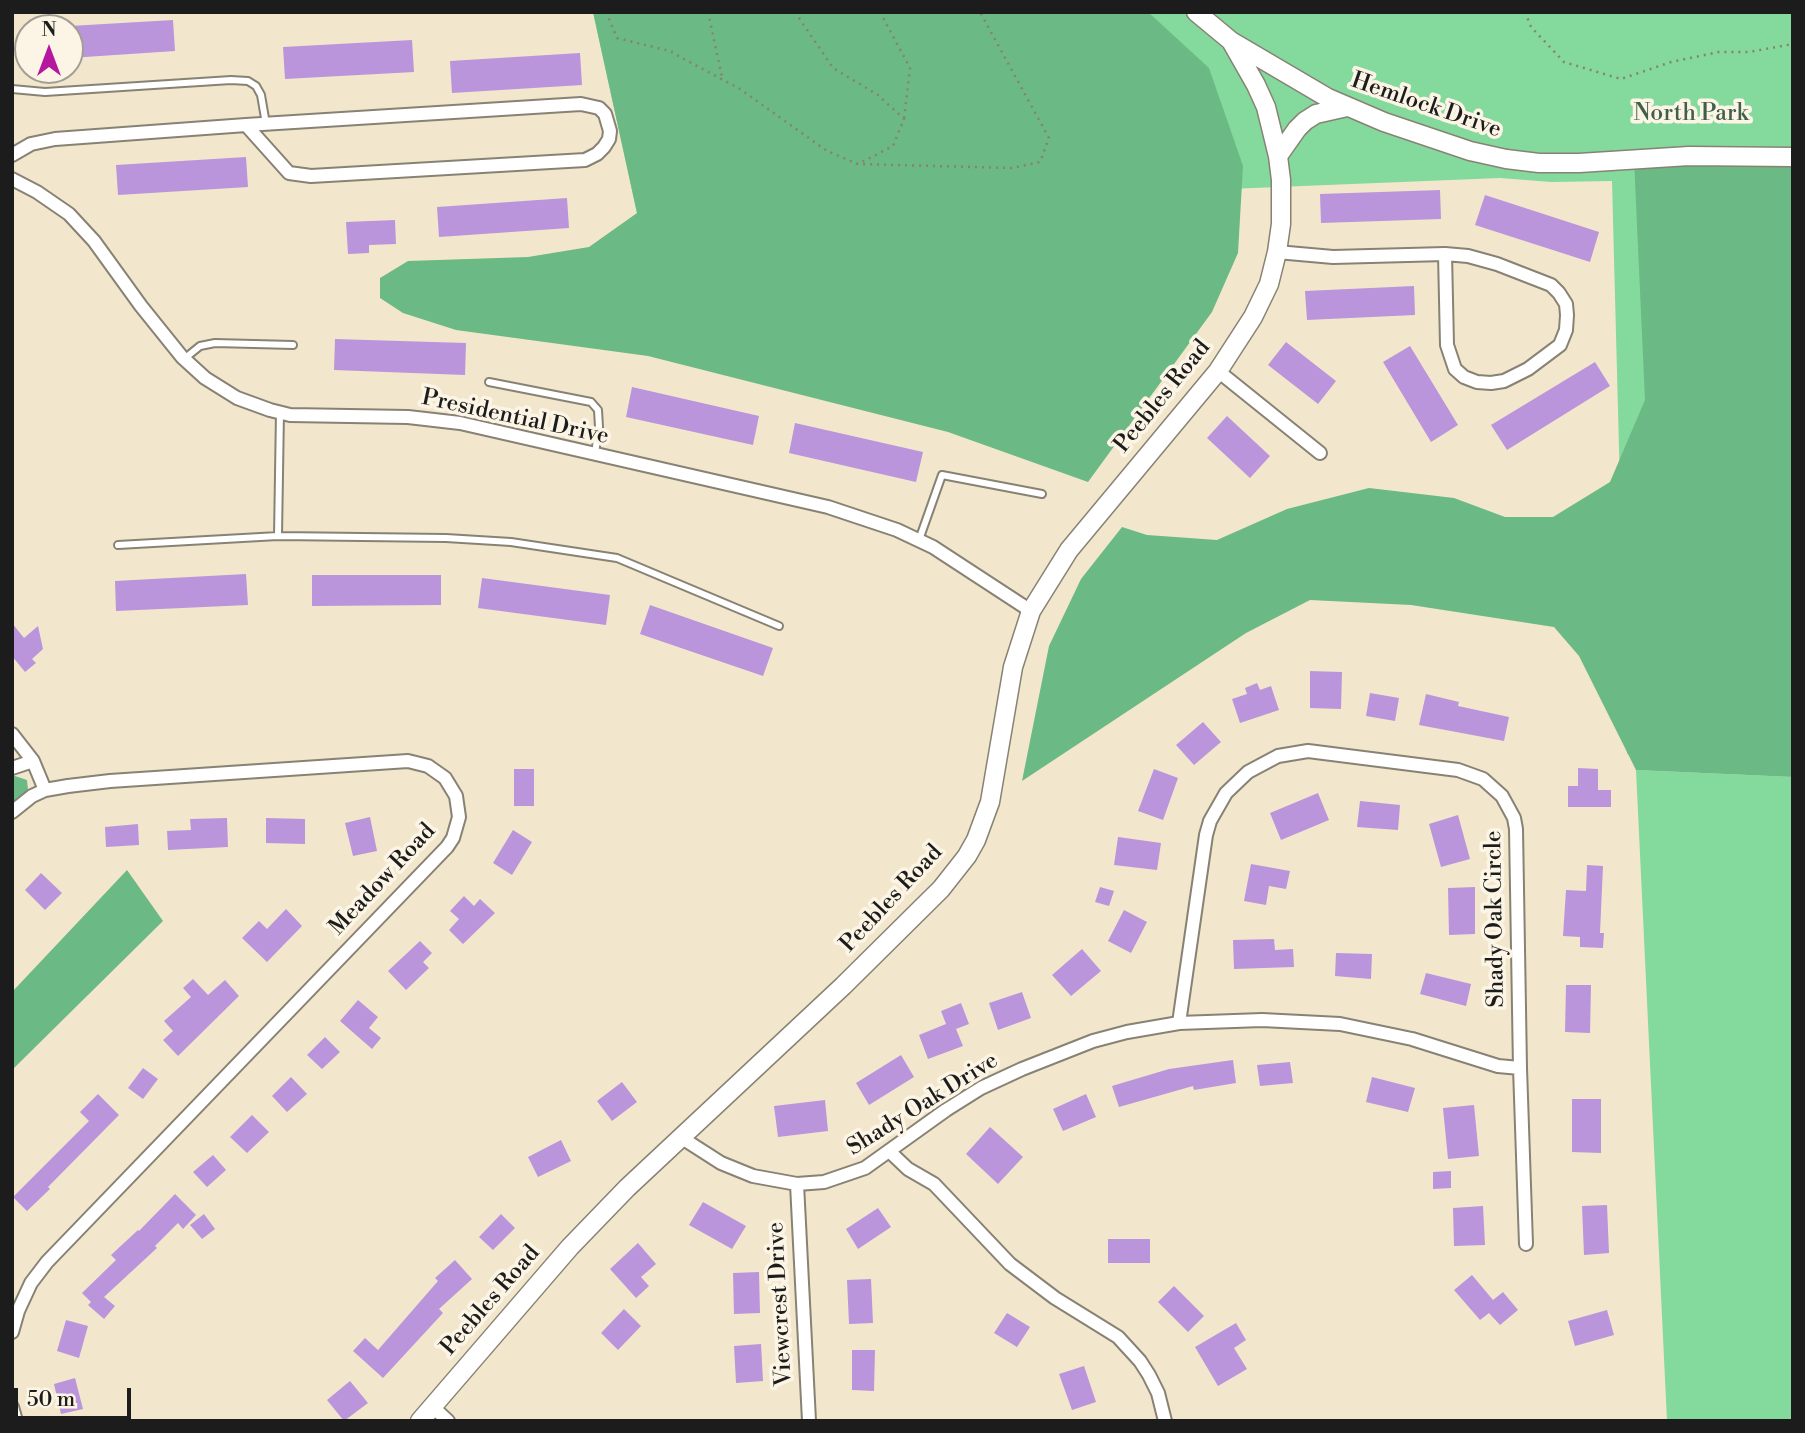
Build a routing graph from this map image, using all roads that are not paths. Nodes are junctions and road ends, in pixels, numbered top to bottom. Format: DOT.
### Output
graph roads {
  1 [pos="1196,12"];
  2 [pos="1231,41"];
  3 [pos="12,89"];
  4 [pos="1347,107"];
  5 [pos="266,124"];
  6 [pos="246,125"];
  7 [pos="12,155"];
  8 [pos="1278,156"];
  9 [pos="1793,157"];
  10 [pos="12,179"];
  11 [pos="1277,252"];
  12 [pos="1445,254"];
  13 [pos="293,345"];
  14 [pos="184,359"];
  15 [pos="1219,371"];
  16 [pos="489,382"];
  17 [pos="280,412"];
  18 [pos="1320,453"];
  19 [pos="594,455"];
  20 [pos="1042,494"];
  21 [pos="278,536"];
  22 [pos="919,540"];
  23 [pos="118,545"];
  24 [pos="1031,611"];
  25 [pos="779,626"];
  26 [pos="12,734"];
  27 [pos="33,761"];
  28 [pos="12,768"];
  29 [pos="45,790"];
  30 [pos="12,812"];
  31 [pos="1180,1023"];
  32 [pos="1520,1068"];
  33 [pos="682,1138"];
  34 [pos="889,1151"];
  35 [pos="797,1184"];
  36 [pos="1526,1244"];
  37 [pos="12,1332"];
  38 [pos="433,1406"];
  39 [pos="12,1407"];
  40 [pos="16,1421"];
  41 [pos="420,1421"];
  42 [pos="447,1421"];
  43 [pos="809,1421"];
  44 [pos="1165,1421"];
  1 -- 2 [label="street, Hemlock Drive"];
  2 -- 4 [label="street, Hemlock Drive"];
  2 -- 8 [label="street, Peebles Road"];
  3 -- 5 [label="lane"];
  4 -- 8 [label="street"];
  4 -- 9 [label="street, Hemlock Drive"];
  5 -- 6 [label="street"];
  5 -- 6 [label="street"];
  6 -- 7 [label="street"];
  8 -- 11 [label="street, Peebles Road"];
  10 -- 14 [label="street, Presidential Drive"];
  11 -- 12 [label="street"];
  11 -- 15 [label="street, Peebles Road"];
  12 -- 12 [label="street"];
  13 -- 14 [label="lane"];
  14 -- 17 [label="street, Presidential Drive"];
  15 -- 18 [label="street"];
  15 -- 24 [label="street, Peebles Road"];
  16 -- 19 [label="lane"];
  17 -- 19 [label="street, Presidential Drive"];
  17 -- 21 [label="lane"];
  19 -- 22 [label="street, Presidential Drive"];
  20 -- 22 [label="lane"];
  21 -- 23 [label="lane"];
  21 -- 25 [label="lane"];
  22 -- 24 [label="street, Presidential Drive"];
  24 -- 33 [label="street, Peebles Road"];
  26 -- 27 [label="street"];
  27 -- 28 [label="street"];
  27 -- 29 [label="street"];
  29 -- 30 [label="street, Meadow Road"];
  29 -- 37 [label="street, Meadow Road"];
  31 -- 32 [label="street, Shady Oak Drive"];
  31 -- 32 [label="street, Shady Oak Circle"];
  31 -- 34 [label="street, Shady Oak Drive"];
  32 -- 36 [label="street, Shady Oak Circle"];
  33 -- 35 [label="street, Shady Oak Drive"];
  33 -- 38 [label="street, Peebles Road"];
  34 -- 35 [label="street, Shady Oak Drive"];
  34 -- 44 [label="street"];
  35 -- 43 [label="street, Viewcrest Drive"];
  38 -- 41 [label="street, Peebles Road"];
  38 -- 42 [label="street"];
  39 -- 40 [label="street"];
}
